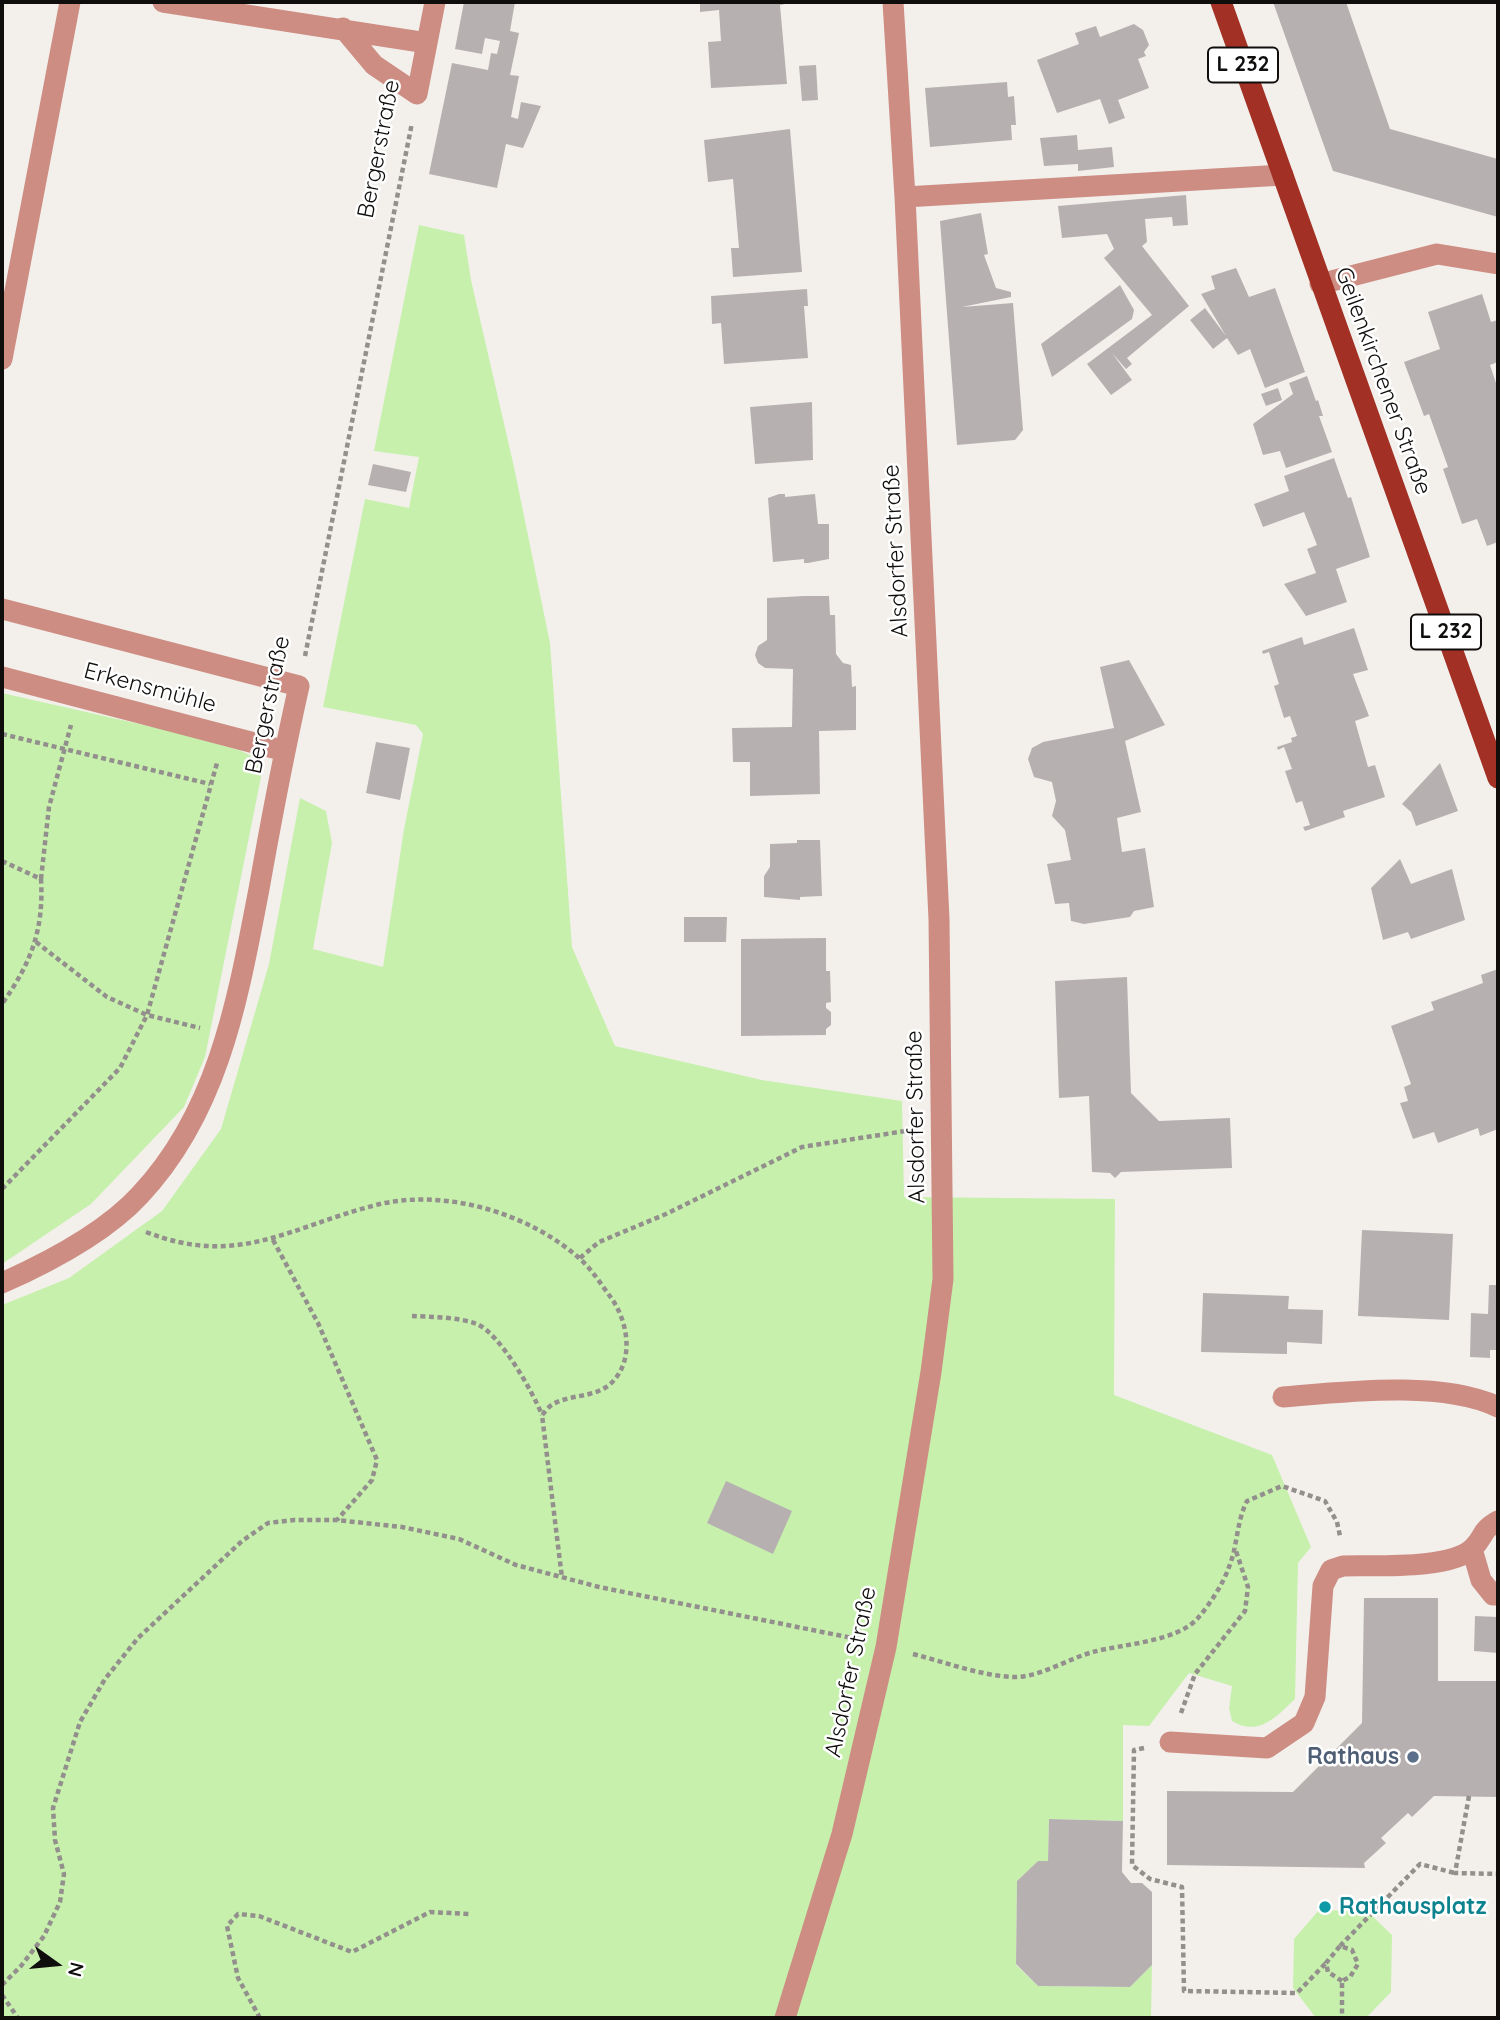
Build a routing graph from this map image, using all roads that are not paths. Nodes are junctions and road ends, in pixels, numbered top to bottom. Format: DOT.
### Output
graph roads {
  1 [pos="70,2"];
  2 [pos="163,2"];
  3 [pos="435,2"];
  4 [pos="893,2"];
  5 [pos="1221,2"];
  6 [pos="343,28"];
  7 [pos="427,43"];
  8 [pos="1283,175"];
  9 [pos="905,197"];
  10 [pos="1498,264"];
  11 [pos="1320,284"];
  12 [pos="2,359"];
  13 [pos="2,609"];
  14 [pos="2,677"];
  15 [pos="285,751"];
  16 [pos="1498,778"];
  17 [pos="2,1283"];
  18 [pos="1283,1397"];
  19 [pos="1498,1407"];
  20 [pos="1498,1521"];
  21 [pos="1472,1549"];
  22 [pos="1498,1595"];
  23 [pos="1170,1741"];
  24 [pos="785,2018"];
  1 -- 12 [label="street"];
  2 -- 6 [label="street"];
  3 -- 7 [label="street, Bergerstraße"];
  4 -- 9 [label="street, Alsdorfer Straße"];
  5 -- 8 [label="main road, Geilenkirchener Straße / L 232"];
  6 -- 7 [label="street"];
  6 -- 7 [label="street, Bergerstraße"];
  8 -- 9 [label="street"];
  8 -- 11 [label="main road, Geilenkirchener Straße / L 232"];
  9 -- 24 [label="street, Alsdorfer Straße"];
  10 -- 11 [label="street"];
  11 -- 16 [label="main road, Geilenkirchener Straße / L 232"];
  13 -- 15 [label="street, Bergerstraße"];
  14 -- 15 [label="street, Erkensmühle"];
  15 -- 17 [label="street, Bergerstraße"];
  18 -- 19 [label="street"];
  20 -- 21 [label="street"];
  21 -- 22 [label="street"];
  21 -- 23 [label="street"];
}
